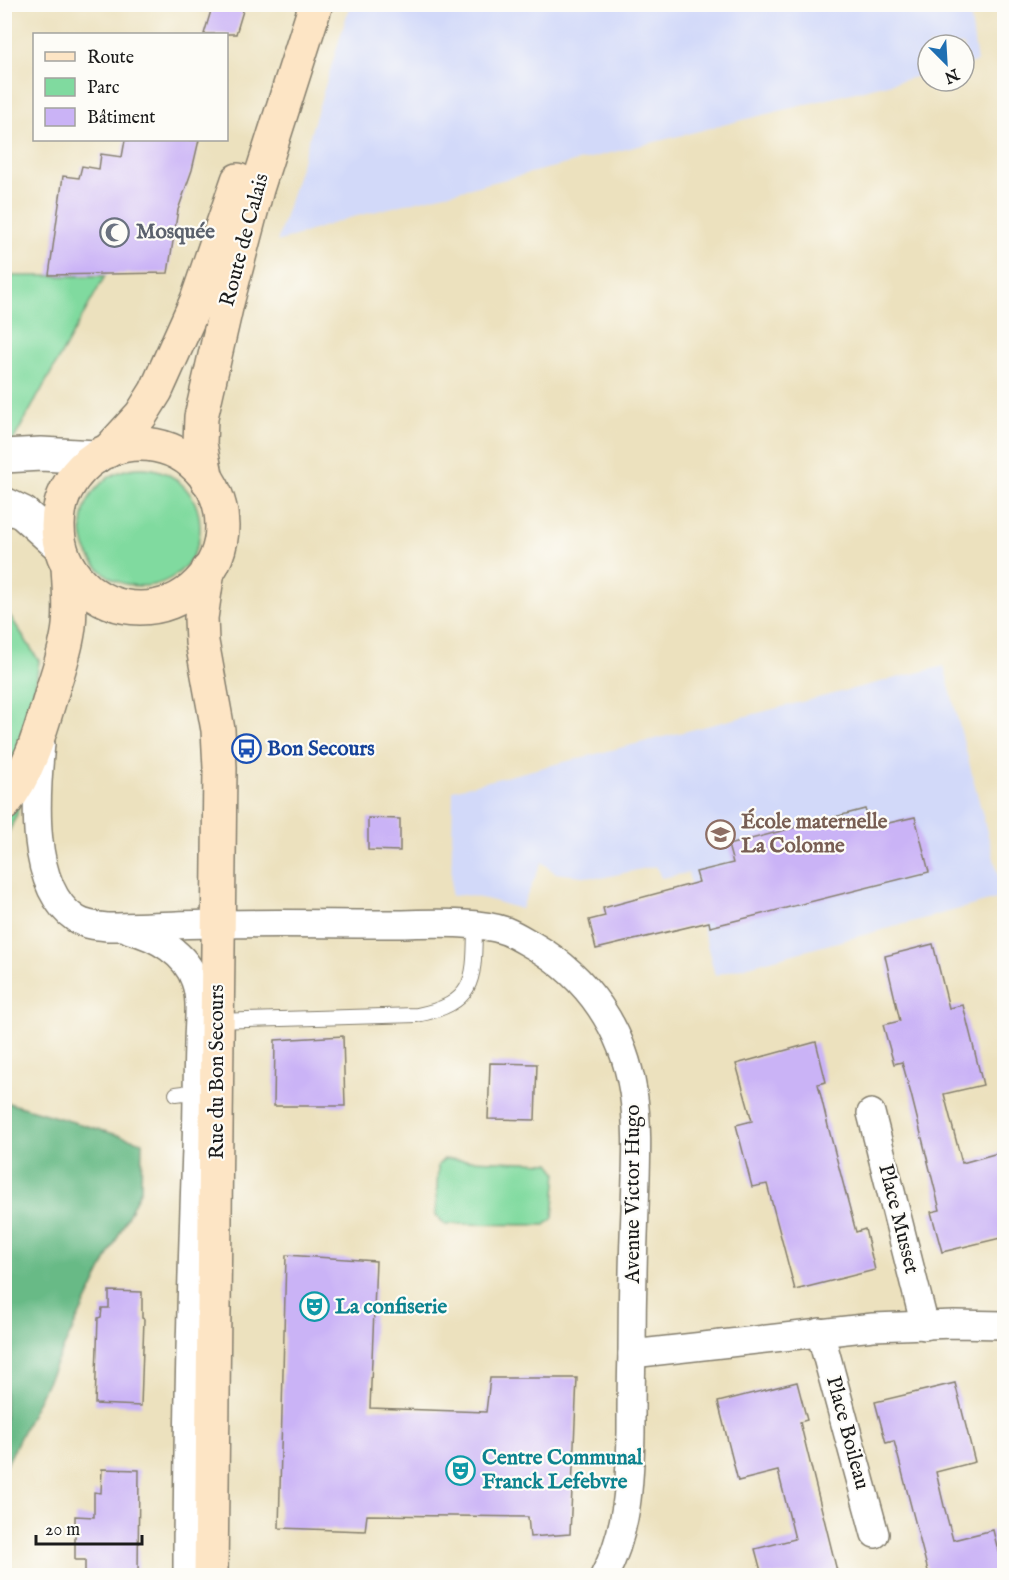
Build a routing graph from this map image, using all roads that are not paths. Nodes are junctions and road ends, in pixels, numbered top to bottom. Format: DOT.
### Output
graph roads {
  1 [pos="295,4"];
  2 [pos="316,4"];
  3 [pos="102,454"];
  4 [pos="4,456"];
  5 [pos="207,480"];
  6 [pos="4,504"];
  7 [pos="64,556"];
  8 [pos="208,570"];
  9 [pos="44,719"];
  10 [pos="4,804"];
  11 [pos="218,924"];
  12 [pos="475,926"];
  13 [pos="117,927"];
  14 [pos="208,1022"];
  15 [pos="196,1092"];
  16 [pos="872,1113"];
  17 [pos="1005,1325"];
  18 [pos="925,1326"];
  19 [pos="820,1332"];
  20 [pos="632,1354"];
  21 [pos="875,1534"];
  22 [pos="188,1575"];
  23 [pos="211,1575"];
  24 [pos="604,1575"];
  1 -- 3 [label="main road, Route de Calais"];
  2 -- 5 [label="main road, Route de Calais"];
  3 -- 4 [label="street"];
  3 -- 5 [label="main road"];
  3 -- 7 [label="main road"];
  5 -- 8 [label="main road"];
  6 -- 7 [label="street"];
  7 -- 8 [label="main road"];
  7 -- 9 [label="main road"];
  8 -- 11 [label="main road, Rue du Bon Secours"];
  9 -- 10 [label="main road"];
  9 -- 13 [label="street"];
  11 -- 12 [label="street, Avenue Victor Hugo"];
  11 -- 13 [label="street, Avenue Victor Hugo"];
  11 -- 14 [label="main road, Rue du Bon Secours"];
  12 -- 14 [label="lane"];
  12 -- 20 [label="street, Avenue Victor Hugo"];
  13 -- 14 [label="street, Rue du Bon Secours"];
  14 -- 15 [label="main road, Rue du Bon Secours"];
  15 -- 22 [label="street, Rue du Bon Secours"];
  15 -- 23 [label="main road, Rue du Bon Secours"];
  16 -- 18 [label="street, Place Musset"];
  17 -- 18 [label="street"];
  18 -- 19 [label="street"];
  19 -- 20 [label="street"];
  19 -- 21 [label="street, Place Boileau"];
  20 -- 24 [label="street, Avenue Victor Hugo"];
}
